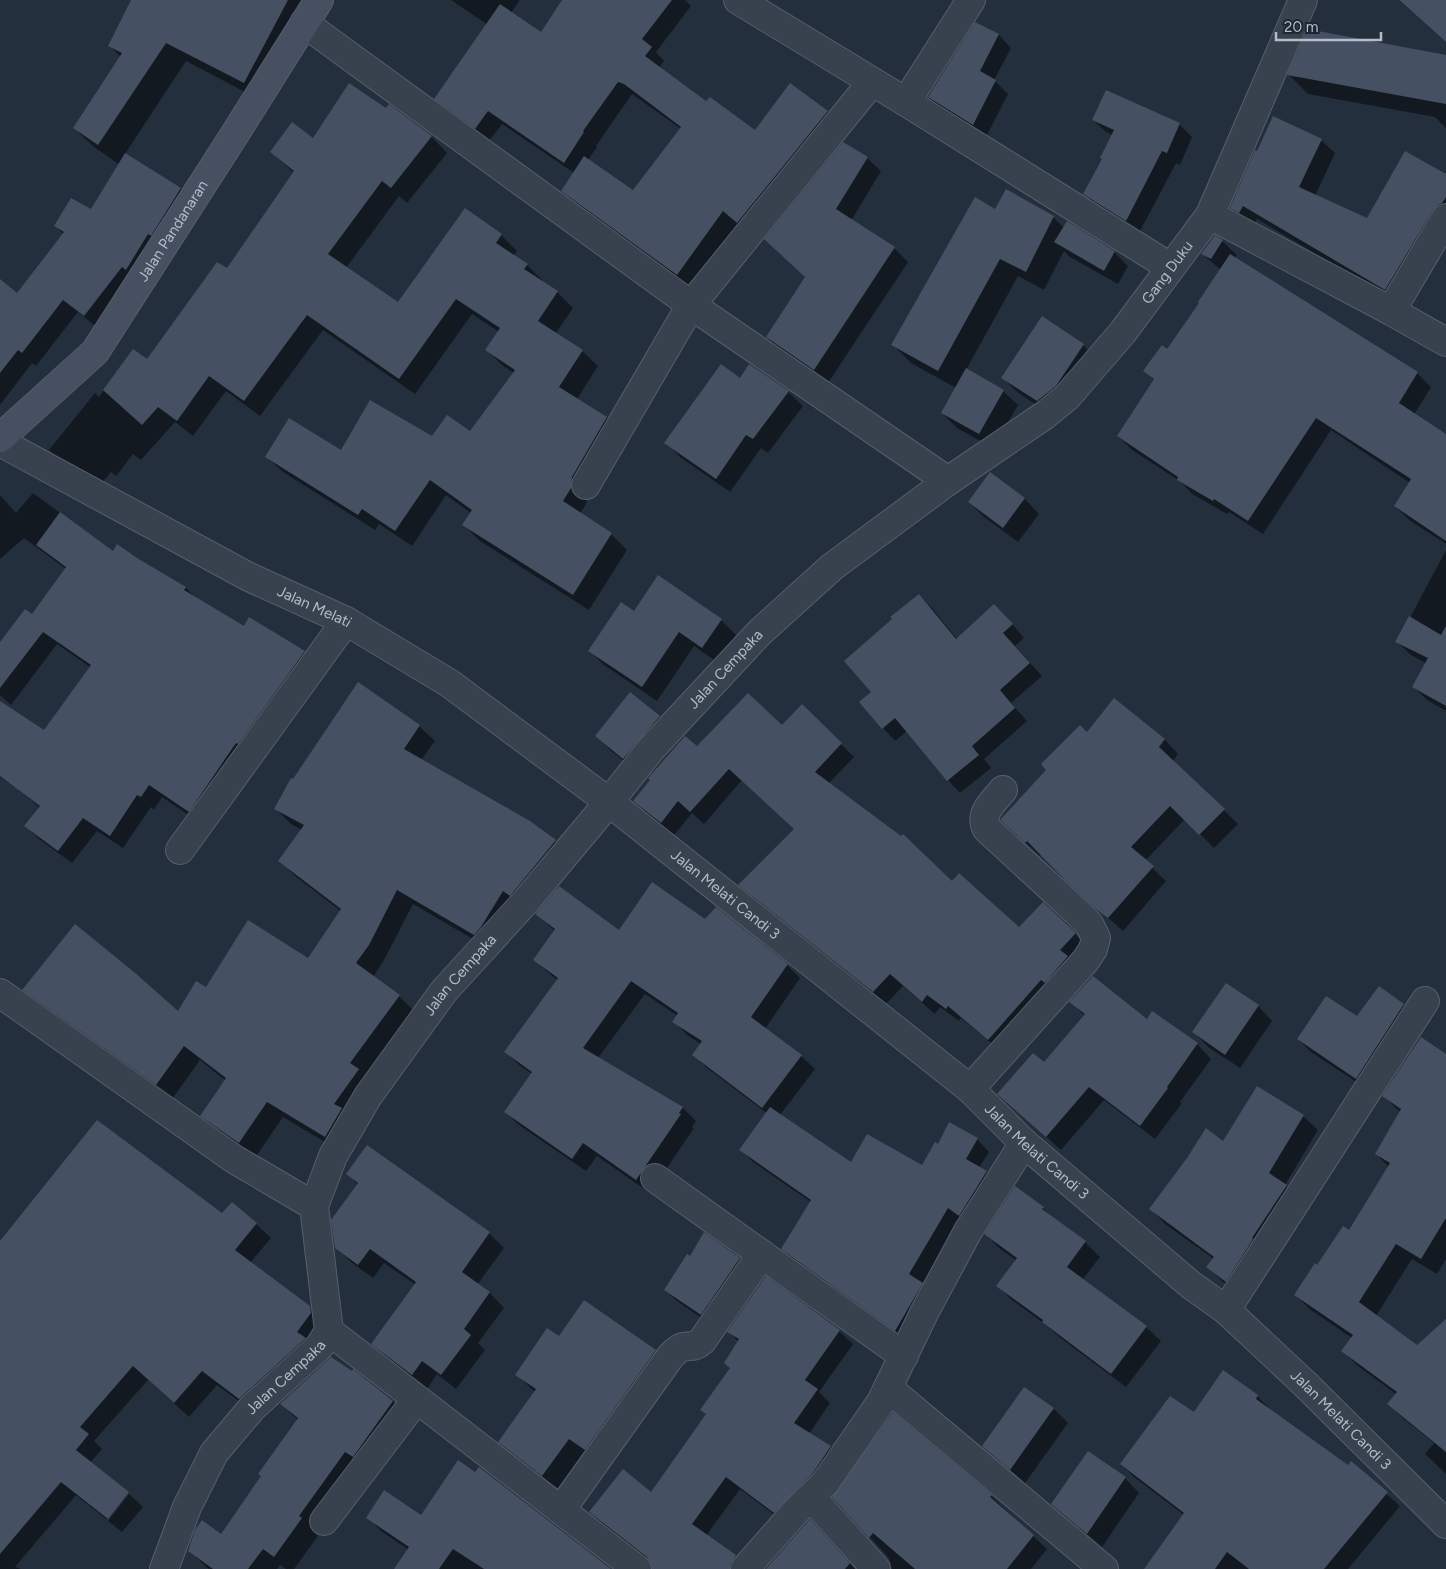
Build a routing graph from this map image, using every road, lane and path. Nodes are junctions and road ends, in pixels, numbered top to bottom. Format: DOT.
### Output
graph roads {
  1 [pos="319,0"];
  2 [pos="738,0"];
  3 [pos="970,0"];
  4 [pos="1302,0"];
  5 [pos="304,23"];
  6 [pos="872,82"];
  7 [pos="906,102"];
  8 [pos="1210,215"];
  9 [pos="1446,218"];
  10 [pos="1170,267"];
  11 [pos="691,305"];
  12 [pos="1391,311"];
  13 [pos="1446,342"];
  14 [pos="0,438"];
  15 [pos="0,442"];
  16 [pos="948,481"];
  17 [pos="586,485"];
  18 [pos="346,621"];
  19 [pos="1003,790"];
  20 [pos="609,802"];
  21 [pos="180,850"];
  22 [pos="0,993"];
  23 [pos="1425,1001"];
  24 [pos="970,1089"];
  25 [pos="1024,1143"];
  26 [pos="655,1178"];
  27 [pos="314,1206"];
  28 [pos="762,1254"];
  29 [pos="1226,1310"];
  30 [pos="328,1331"];
  31 [pos="904,1356"];
  32 [pos="888,1388"];
  33 [pos="416,1400"];
  34 [pos="811,1497"];
  35 [pos="561,1510"];
  36 [pos="324,1521"];
  37 [pos="1446,1524"];
  38 [pos="164,1569"];
  39 [pos="636,1569"];
  40 [pos="745,1569"];
  41 [pos="876,1569"];
  42 [pos="1104,1569"];
  1 -- 5 [label="main road, Jalan Pandanaran"];
  2 -- 6 [label="street"];
  3 -- 7 [label="street"];
  4 -- 8 [label="street, Gang Duku"];
  5 -- 11 [label="street"];
  5 -- 14 [label="main road, Jalan Pandanaran"];
  6 -- 7 [label="street"];
  6 -- 11 [label="street"];
  7 -- 10 [label="street"];
  8 -- 10 [label="street, Gang Duku"];
  8 -- 12 [label="street"];
  9 -- 12 [label="street"];
  10 -- 16 [label="street, Gang Duku"];
  11 -- 16 [label="street"];
  11 -- 17 [label="street"];
  12 -- 13 [label="street"];
  15 -- 18 [label="street, Jalan Melati"];
  16 -- 20 [label="street, Jalan Cempaka"];
  18 -- 20 [label="street, Jalan Melati"];
  18 -- 21 [label="street"];
  19 -- 24 [label="street"];
  20 -- 24 [label="street, Jalan Melati Candi 3"];
  20 -- 27 [label="street, Jalan Cempaka"];
  22 -- 27 [label="street"];
  23 -- 29 [label="street"];
  24 -- 25 [label="street, Jalan Melati Candi 3"];
  25 -- 29 [label="street, Jalan Melati Candi 3"];
  25 -- 31 [label="street"];
  26 -- 28 [label="street"];
  27 -- 30 [label="street, Jalan Cempaka"];
  28 -- 31 [label="street"];
  28 -- 35 [label="street"];
  29 -- 37 [label="street, Jalan Melati Candi 3"];
  30 -- 33 [label="street"];
  30 -- 38 [label="street, Jalan Cempaka"];
  31 -- 32 [label="street"];
  32 -- 34 [label="street"];
  32 -- 42 [label="street"];
  33 -- 35 [label="street"];
  33 -- 36 [label="street"];
  34 -- 40 [label="street"];
  34 -- 41 [label="street"];
  35 -- 39 [label="street"];
}
